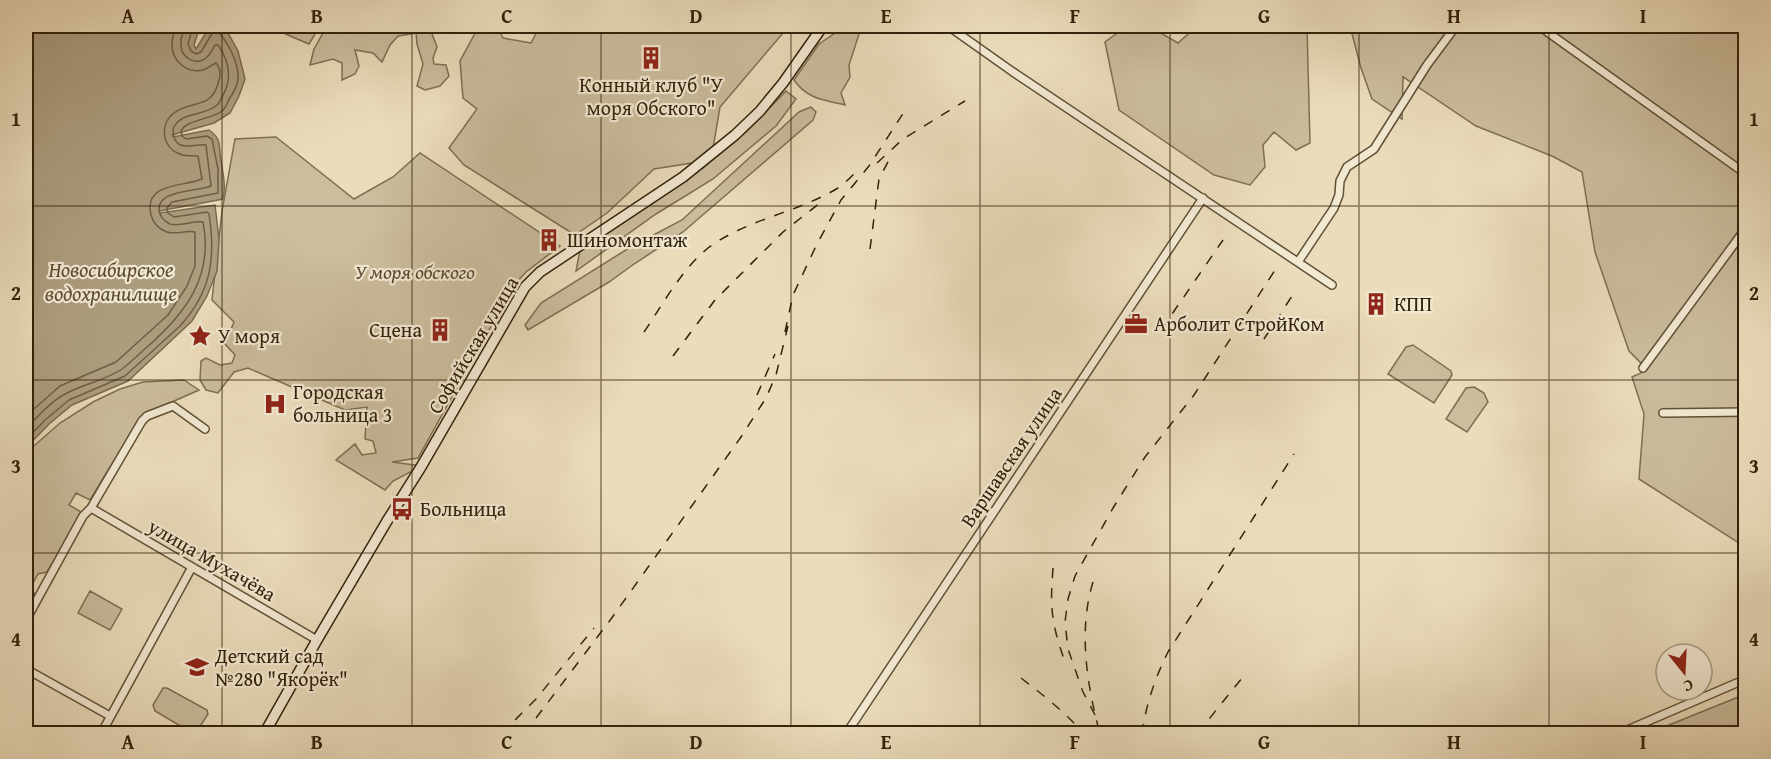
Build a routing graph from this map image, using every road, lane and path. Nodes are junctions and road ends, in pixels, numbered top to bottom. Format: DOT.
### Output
graph roads {
  1 [pos="823,26"];
  2 [pos="948,26"];
  3 [pos="1456,26"];
  4 [pos="1539,26"];
  5 [pos="1746,174"];
  6 [pos="1203,198"];
  7 [pos="1746,228"];
  8 [pos="1298,262"];
  9 [pos="1332,285"];
  10 [pos="1643,368"];
  11 [pos="1746,412"];
  12 [pos="1663,413"];
  13 [pos="205,429"];
  14 [pos="91,508"];
  15 [pos="192,567"];
  16 [pos="26,620"];
  17 [pos="316,640"];
  18 [pos="26,669"];
  19 [pos="1746,679"];
  20 [pos="110,716"];
  21 [pos="101,734"];
  22 [pos="264,734"];
  23 [pos="846,734"];
  24 [pos="1618,734"];
  1 -- 17 [label="main road, Софийская улица"];
  2 -- 6 [label="street"];
  3 -- 8 [label="street"];
  4 -- 5 [label="street"];
  6 -- 8 [label="street"];
  6 -- 23 [label="street, Варшавская улица"];
  7 -- 10 [label="street"];
  8 -- 9 [label="street"];
  11 -- 12 [label="street"];
  13 -- 14 [label="street"];
  14 -- 15 [label="street, улица Мухачёва"];
  14 -- 16 [label="street"];
  15 -- 17 [label="street, улица Мухачёва"];
  15 -- 20 [label="street"];
  17 -- 22 [label="main road, Софийская улица"];
  18 -- 20 [label="street"];
  19 -- 24 [label="street"];
  20 -- 21 [label="street"];
}
